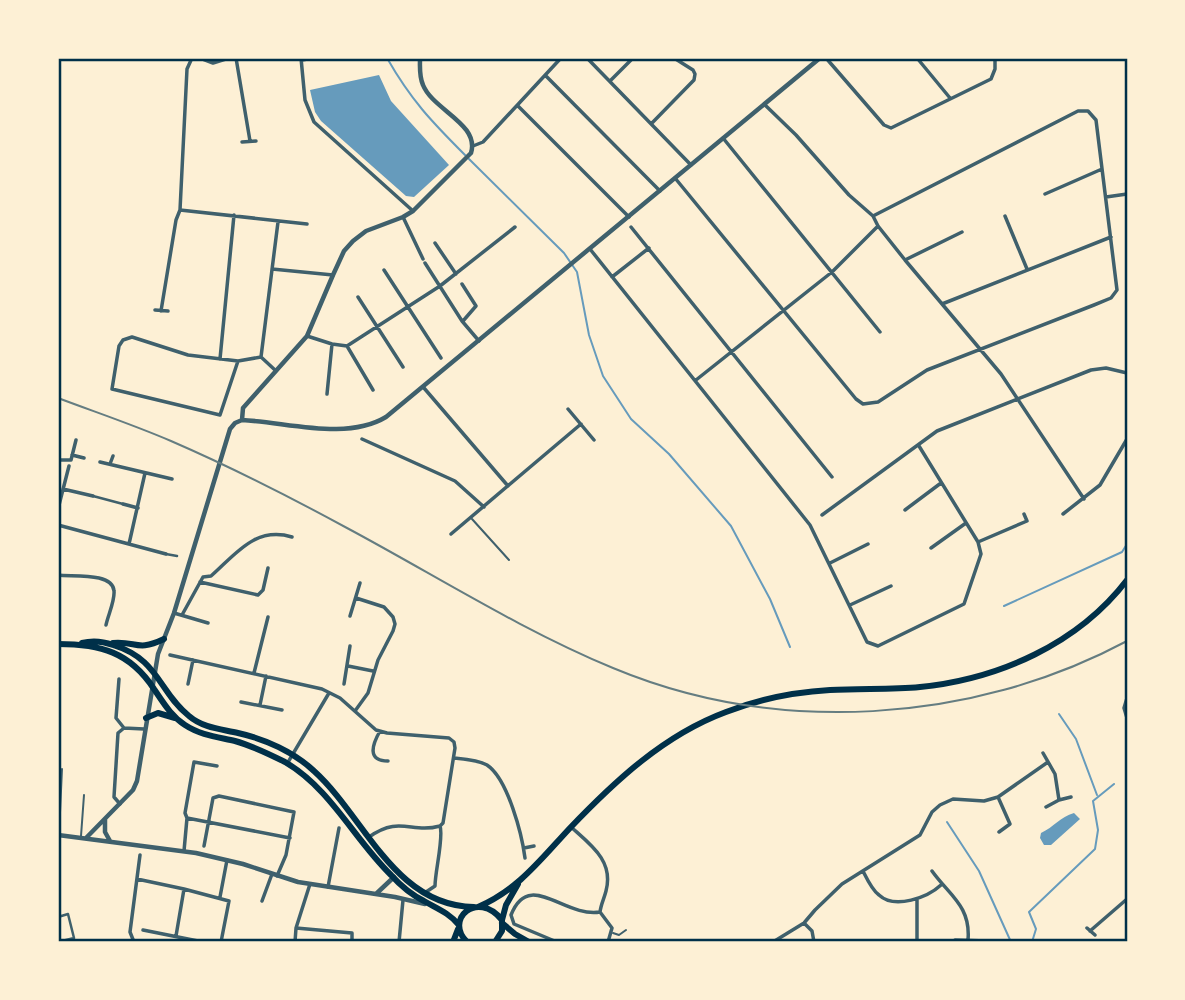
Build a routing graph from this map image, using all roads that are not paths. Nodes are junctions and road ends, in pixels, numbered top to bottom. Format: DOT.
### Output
graph roads {
  1 [pos="192,58"];
  2 [pos="200,58"];
  3 [pos="229,58"];
  4 [pos="236,58"];
  5 [pos="313,58"];
  6 [pos="421,58"];
  7 [pos="561,58"];
  8 [pos="587,58"];
  9 [pos="633,58"];
  10 [pos="674,58"];
  11 [pos="820,58"];
  12 [pos="826,58"];
  13 [pos="917,58"];
  14 [pos="995,58"];
  15 [pos="302,59"];
  16 [pos="546,76"];
  17 [pos="610,81"];
  18 [pos="950,98"];
  19 [pos="764,104"];
  20 [pos="518,106"];
  21 [pos="652,122"];
  22 [pos="723,138"];
  23 [pos="250,141"];
  24 [pos="256,141"];
  25 [pos="242,142"];
  26 [pos="473,146"];
  27 [pos="691,164"];
  28 [pos="1102,169"];
  29 [pos="675,178"];
  30 [pos="660,191"];
  31 [pos="1045,194"];
  32 [pos="1127,194"];
  33 [pos="1106,197"];
  34 [pos="180,210"];
  35 [pos="413,211"];
  36 [pos="234,215"];
  37 [pos="873,216"];
  38 [pos="1005,216"];
  39 [pos="403,217"];
  40 [pos="627,218"];
  41 [pos="278,222"];
  42 [pos="307,225"];
  43 [pos="878,226"];
  44 [pos="515,227"];
  45 [pos="631,227"];
  46 [pos="962,232"];
  47 [pos="1111,236"];
  48 [pos="435,243"];
  49 [pos="649,248"];
  50 [pos="590,249"];
  51 [pos="905,260"];
  52 [pos="272,269"];
  53 [pos="1027,269"];
  54 [pos="384,270"];
  55 [pos="832,272"];
  56 [pos="456,274"];
  57 [pos="333,275"];
  58 [pos="612,277"];
  59 [pos="462,284"];
  60 [pos="440,286"];
  61 [pos="358,297"];
  62 [pos="942,304"];
  63 [pos="408,306"];
  64 [pos="155,310"];
  65 [pos="161,311"];
  66 [pos="168,311"];
  67 [pos="784,312"];
  68 [pos="463,321"];
  69 [pos="376,326"];
  70 [pos="880,332"];
  71 [pos="307,335"];
  72 [pos="479,341"];
  73 [pos="332,344"];
  74 [pos="347,346"];
  75 [pos="981,350"];
  76 [pos="732,351"];
  77 [pos="261,357"];
  78 [pos="441,358"];
  79 [pos="220,359"];
  80 [pos="238,362"];
  81 [pos="403,367"];
  82 [pos="275,370"];
  83 [pos="1127,373"];
  84 [pos="696,380"];
  85 [pos="424,388"];
  86 [pos="373,390"];
  87 [pos="327,394"];
  88 [pos="1018,397"];
  89 [pos="568,409"];
  90 [pos="242,420"];
  91 [pos="581,425"];
  92 [pos="362,439"];
  93 [pos="1127,439"];
  94 [pos="76,440"];
  95 [pos="594,440"];
  96 [pos="919,446"];
  97 [pos="72,455"];
  98 [pos="113,456"];
  99 [pos="84,458"];
  100 [pos="58,460"];
  101 [pos="100,462"];
  102 [pos="110,464"];
  103 [pos="69,466"];
  104 [pos="145,473"];
  105 [pos="832,477"];
  106 [pos="172,479"];
  107 [pos="941,483"];
  108 [pos="508,486"];
  109 [pos="63,489"];
  110 [pos="93,496"];
  111 [pos="1084,499"];
  112 [pos="825,502"];
  113 [pos="123,504"];
  114 [pos="484,507"];
  115 [pos="138,508"];
  116 [pos="58,509"];
  117 [pos="829,510"];
  118 [pos="905,510"];
  119 [pos="1024,514"];
  120 [pos="1063,514"];
  121 [pos="822,515"];
  122 [pos="471,519"];
  123 [pos="966,523"];
  124 [pos="58,525"];
  125 [pos="451,534"];
  126 [pos="292,537"];
  127 [pos="978,542"];
  128 [pos="129,544"];
  129 [pos="868,544"];
  130 [pos="931,548"];
  131 [pos="166,554"];
  132 [pos="177,556"];
  133 [pos="509,560"];
  134 [pos="830,563"];
  135 [pos="268,568"];
  136 [pos="58,575"];
  137 [pos="1127,580"];
  138 [pos="200,582"];
  139 [pos="360,583"];
  140 [pos="891,586"];
  141 [pos="356,598"];
  142 [pos="850,605"];
  143 [pos="111,607"];
  144 [pos="119,609"];
  145 [pos="174,613"];
  146 [pos="183,615"];
  147 [pos="350,616"];
  148 [pos="268,617"];
  149 [pos="208,623"];
  150 [pos="106,625"];
  151 [pos="164,639"];
  152 [pos="107,643"];
  153 [pos="58,644"];
  154 [pos="80,644"];
  155 [pos="350,646"];
  156 [pos="170,654"];
  157 [pos="193,660"];
  158 [pos="348,666"];
  159 [pos="374,671"];
  160 [pos="155,673"];
  161 [pos="254,673"];
  162 [pos="266,676"];
  163 [pos="119,679"];
  164 [pos="188,684"];
  165 [pos="344,684"];
  166 [pos="152,685"];
  167 [pos="329,692"];
  168 [pos="1127,698"];
  169 [pos="241,702"];
  170 [pos="260,706"];
  171 [pos="282,710"];
  172 [pos="355,711"];
  173 [pos="146,718"];
  174 [pos="1127,718"];
  175 [pos="176,719"];
  176 [pos="124,728"];
  177 [pos="144,729"];
  178 [pos="380,731"];
  179 [pos="1043,753"];
  180 [pos="292,755"];
  181 [pos="454,758"];
  182 [pos="388,761"];
  183 [pos="1048,762"];
  184 [pos="287,764"];
  185 [pos="218,766"];
  186 [pos="62,769"];
  187 [pos="84,795"];
  188 [pos="998,797"];
  189 [pos="1071,797"];
  190 [pos="1059,800"];
  191 [pos="120,804"];
  192 [pos="1046,807"];
  193 [pos="104,818"];
  194 [pos="187,818"];
  195 [pos="209,822"];
  196 [pos="440,826"];
  197 [pos="571,827"];
  198 [pos="339,828"];
  199 [pos="999,832"];
  200 [pos="58,835"];
  201 [pos="84,837"];
  202 [pos="368,837"];
  203 [pos="290,838"];
  204 [pos="110,841"];
  205 [pos="142,846"];
  206 [pos="204,846"];
  207 [pos="534,846"];
  208 [pos="524,848"];
  209 [pos="184,851"];
  210 [pos="140,855"];
  211 [pos="203,855"];
  212 [pos="525,858"];
  213 [pos="227,860"];
  214 [pos="863,871"];
  215 [pos="932,871"];
  216 [pos="275,875"];
  217 [pos="396,875"];
  218 [pos="137,879"];
  219 [pos="310,884"];
  220 [pos="518,884"];
  221 [pos="941,885"];
  222 [pos="328,887"];
  223 [pos="184,889"];
  224 [pos="377,893"];
  225 [pos="424,893"];
  226 [pos="220,897"];
  227 [pos="1127,899"];
  228 [pos="403,900"];
  229 [pos="916,900"];
  230 [pos="262,901"];
  231 [pos="433,906"];
  232 [pos="476,907"];
  233 [pos="600,912"];
  234 [pos="58,917"];
  235 [pos="502,922"];
  236 [pos="804,923"];
  237 [pos="459,926"];
  238 [pos="296,928"];
  239 [pos="143,930"];
  240 [pos="626,930"];
  241 [pos="612,933"];
  242 [pos="1095,935"];
  243 [pos="176,936"];
  244 [pos="955,940"];
  245 [pos="968,940"];
  246 [pos="198,941"];
  247 [pos="987,941"];
  248 [pos="58,942"];
  249 [pos="135,942"];
  250 [pos="221,942"];
  251 [pos="295,942"];
  252 [pos="352,942"];
  253 [pos="399,942"];
  254 [pos="453,942"];
  255 [pos="467,942"];
  256 [pos="495,942"];
  257 [pos="528,942"];
  258 [pos="557,942"];
  259 [pos="608,942"];
  260 [pos="773,942"];
  261 [pos="814,942"];
  262 [pos="917,942"];
  1 -- 34 [label="street"];
  2 -- 3 [label="street"];
  4 -- 23 [label="street"];
  5 -- 15 [label="street"];
  6 -- 26 [label="street"];
  7 -- 16 [label="street"];
  8 -- 17 [label="street"];
  9 -- 17 [label="street"];
  10 -- 21 [label="street"];
  11 -- 19 [label="street"];
  12 -- 18 [label="street"];
  13 -- 18 [label="street"];
  14 -- 18 [label="street"];
  15 -- 35 [label="street"];
  16 -- 20 [label="street"];
  16 -- 30 [label="street"];
  17 -- 21 [label="street"];
  19 -- 22 [label="street"];
  19 -- 37 [label="street"];
  20 -- 26 [label="street"];
  20 -- 40 [label="street"];
  21 -- 27 [label="street"];
  22 -- 27 [label="street"];
  22 -- 55 [label="street"];
  23 -- 24 [label="street"];
  23 -- 25 [label="street"];
  26 -- 35 [label="street"];
  27 -- 29 [label="street"];
  28 -- 31 [label="street"];
  28 -- 33 [label="street"];
  28 -- 37 [label="street"];
  29 -- 30 [label="street"];
  29 -- 67 [label="street"];
  30 -- 40 [label="street"];
  32 -- 33 [label="street"];
  33 -- 47 [label="street"];
  34 -- 36 [label="street"];
  34 -- 65 [label="street"];
  35 -- 39 [label="street"];
  36 -- 41 [label="street"];
  36 -- 79 [label="street"];
  37 -- 43 [label="street"];
  38 -- 53 [label="street"];
  39 -- 57 [label="street"];
  39 -- 60 [label="street"];
  40 -- 45 [label="street"];
  40 -- 50 [label="street"];
  41 -- 42 [label="street"];
  41 -- 52 [label="street"];
  43 -- 51 [label="street"];
  43 -- 55 [label="street"];
  44 -- 56 [label="street"];
  45 -- 49 [label="street"];
  46 -- 51 [label="street"];
  47 -- 53 [label="street"];
  47 -- 75 [label="street"];
  48 -- 56 [label="street"];
  49 -- 58 [label="street"];
  49 -- 76 [label="street"];
  50 -- 58 [label="street"];
  50 -- 72 [label="street"];
  51 -- 62 [label="street"];
  52 -- 57 [label="street"];
  52 -- 77 [label="street"];
  53 -- 62 [label="street"];
  54 -- 63 [label="street"];
  55 -- 67 [label="street"];
  55 -- 70 [label="street"];
  56 -- 60 [label="street"];
  57 -- 71 [label="street"];
  58 -- 84 [label="street"];
  59 -- 68 [label="street"];
  60 -- 63 [label="street"];
  60 -- 68 [label="street"];
  61 -- 69 [label="street"];
  62 -- 75 [label="street"];
  63 -- 69 [label="street"];
  63 -- 78 [label="street"];
  64 -- 65 [label="street"];
  65 -- 66 [label="street"];
  67 -- 75 [label="street"];
  67 -- 76 [label="street"];
  68 -- 72 [label="street"];
  69 -- 74 [label="street"];
  69 -- 81 [label="street"];
  71 -- 73 [label="street"];
  71 -- 82 [label="street"];
  72 -- 85 [label="street"];
  73 -- 74 [label="street"];
  73 -- 87 [label="street"];
  74 -- 86 [label="street"];
  75 -- 88 [label="street"];
  76 -- 84 [label="street"];
  76 -- 105 [label="street"];
  77 -- 80 [label="street"];
  77 -- 82 [label="street"];
  79 -- 80 [label="street"];
  79 -- 80 [label="street"];
  82 -- 90 [label="street"];
  83 -- 88 [label="street"];
  84 -- 134 [label="street"];
  85 -- 90 [label="street"];
  85 -- 108 [label="street"];
  88 -- 96 [label="street"];
  88 -- 111 [label="street"];
  89 -- 91 [label="street"];
  90 -- 145 [label="street"];
  91 -- 95 [label="street"];
  91 -- 108 [label="street"];
  92 -- 114 [label="street"];
  93 -- 111 [label="street"];
  94 -- 97 [label="street"];
  96 -- 107 [label="street"];
  96 -- 117 [label="street"];
  97 -- 99 [label="street"];
  97 -- 100 [label="street"];
  98 -- 102 [label="street"];
  101 -- 102 [label="street"];
  102 -- 104 [label="street"];
  103 -- 109 [label="street"];
  104 -- 106 [label="street"];
  104 -- 115 [label="street"];
  107 -- 118 [label="street"];
  107 -- 123 [label="street"];
  108 -- 114 [label="street"];
  109 -- 110 [label="street"];
  109 -- 116 [label="street"];
  110 -- 113 [label="street"];
  111 -- 120 [label="street"];
  112 -- 117 [label="street"];
  113 -- 115 [label="street"];
  114 -- 122 [label="street"];
  115 -- 128 [label="street"];
  117 -- 121 [label="street"];
  119 -- 127 [label="street"];
  122 -- 125 [label="street"];
  122 -- 133 [label="lane"];
  123 -- 127 [label="street"];
  123 -- 130 [label="street"];
  124 -- 128 [label="street"];
  126 -- 138 [label="street"];
  127 -- 142 [label="street"];
  128 -- 131 [label="street"];
  129 -- 134 [label="street"];
  131 -- 132 [label="street"];
  134 -- 142 [label="street"];
  135 -- 138 [label="street"];
  136 -- 143 [label="street"];
  137 -- 197 [label="main road"];
  138 -- 146 [label="street"];
  139 -- 141 [label="street"];
  140 -- 142 [label="street"];
  141 -- 147 [label="street"];
  141 -- 159 [label="street"];
  143 -- 144 [label="street"];
  143 -- 150 [label="street"];
  145 -- 146 [label="street"];
  145 -- 151 [label="street"];
  146 -- 149 [label="street"];
  148 -- 161 [label="street"];
  151 -- 152 [label="main road"];
  151 -- 160 [label="street"];
  152 -- 154 [label="main road"];
  152 -- 160 [label="main road"];
  153 -- 154 [label="main road"];
  154 -- 166 [label="main road"];
  155 -- 158 [label="street"];
  156 -- 157 [label="street"];
  157 -- 161 [label="street"];
  157 -- 164 [label="street"];
  158 -- 159 [label="street"];
  158 -- 165 [label="street"];
  159 -- 172 [label="street"];
  160 -- 166 [label="street"];
  160 -- 180 [label="main road"];
  161 -- 162 [label="street"];
  162 -- 167 [label="street"];
  162 -- 170 [label="street"];
  163 -- 176 [label="street"];
  166 -- 173 [label="street"];
  166 -- 175 [label="main road"];
  167 -- 172 [label="street"];
  167 -- 180 [label="street"];
  168 -- 174 [label="street"];
  169 -- 170 [label="street"];
  170 -- 171 [label="street"];
  172 -- 178 [label="street"];
  173 -- 175 [label="main road"];
  173 -- 177 [label="street"];
  175 -- 184 [label="main road"];
  176 -- 177 [label="street"];
  176 -- 191 [label="street"];
  177 -- 191 [label="street"];
  178 -- 181 [label="street"];
  178 -- 182 [label="street"];
  179 -- 183 [label="street"];
  180 -- 184 [label="street"];
  180 -- 202 [label="main road"];
  181 -- 196 [label="street"];
  181 -- 208 [label="street"];
  183 -- 188 [label="street"];
  183 -- 190 [label="street"];
  184 -- 217 [label="main road"];
  185 -- 194 [label="street"];
  186 -- 200 [label="lane"];
  187 -- 201 [label="lane"];
  188 -- 199 [label="street"];
  188 -- 214 [label="street"];
  189 -- 190 [label="street"];
  190 -- 192 [label="street"];
  191 -- 193 [label="street"];
  193 -- 201 [label="street"];
  193 -- 204 [label="street"];
  194 -- 195 [label="street"];
  194 -- 209 [label="street"];
  195 -- 203 [label="street"];
  195 -- 203 [label="street"];
  195 -- 206 [label="street"];
  196 -- 202 [label="street"];
  196 -- 225 [label="street"];
  197 -- 220 [label="main road"];
  197 -- 233 [label="street"];
  198 -- 222 [label="street"];
  200 -- 201 [label="street"];
  201 -- 204 [label="street"];
  202 -- 217 [label="main road"];
  203 -- 216 [label="street"];
  204 -- 205 [label="street"];
  205 -- 209 [label="street"];
  205 -- 210 [label="street"];
  206 -- 211 [label="street"];
  207 -- 208 [label="street"];
  208 -- 212 [label="street"];
  209 -- 211 [label="street"];
  210 -- 218 [label="street"];
  211 -- 213 [label="street"];
  213 -- 216 [label="street"];
  213 -- 226 [label="street"];
  214 -- 229 [label="street"];
  214 -- 236 [label="street"];
  215 -- 221 [label="street"];
  216 -- 219 [label="street"];
  216 -- 230 [label="street"];
  217 -- 224 [label="street"];
  217 -- 225 [label="main road"];
  217 -- 231 [label="main road"];
  218 -- 223 [label="street"];
  218 -- 249 [label="street"];
  219 -- 222 [label="street"];
  219 -- 238 [label="street"];
  220 -- 232 [label="main road"];
  220 -- 235 [label="main road"];
  221 -- 229 [label="street"];
  221 -- 245 [label="street"];
  222 -- 224 [label="street"];
  223 -- 226 [label="street"];
  223 -- 243 [label="street"];
  224 -- 228 [label="street"];
  225 -- 232 [label="main road"];
  226 -- 250 [label="street"];
  227 -- 242 [label="street"];
  228 -- 231 [label="street"];
  228 -- 253 [label="street"];
  229 -- 262 [label="street"];
  231 -- 237 [label="main road"];
  232 -- 235 [label="main road"];
  232 -- 237 [label="main road"];
  233 -- 241 [label="street"];
  233 -- 258 [label="street"];
  234 -- 248 [label="street"];
  235 -- 256 [label="main road"];
  235 -- 257 [label="main road"];
  236 -- 260 [label="street"];
  236 -- 261 [label="street"];
  237 -- 254 [label="main road"];
  237 -- 255 [label="main road"];
  238 -- 251 [label="street"];
  238 -- 252 [label="street"];
  239 -- 243 [label="street"];
  240 -- 241 [label="lane"];
  241 -- 259 [label="street"];
  243 -- 246 [label="street"];
  244 -- 245 [label="street"];
  245 -- 247 [label="street"];
}
